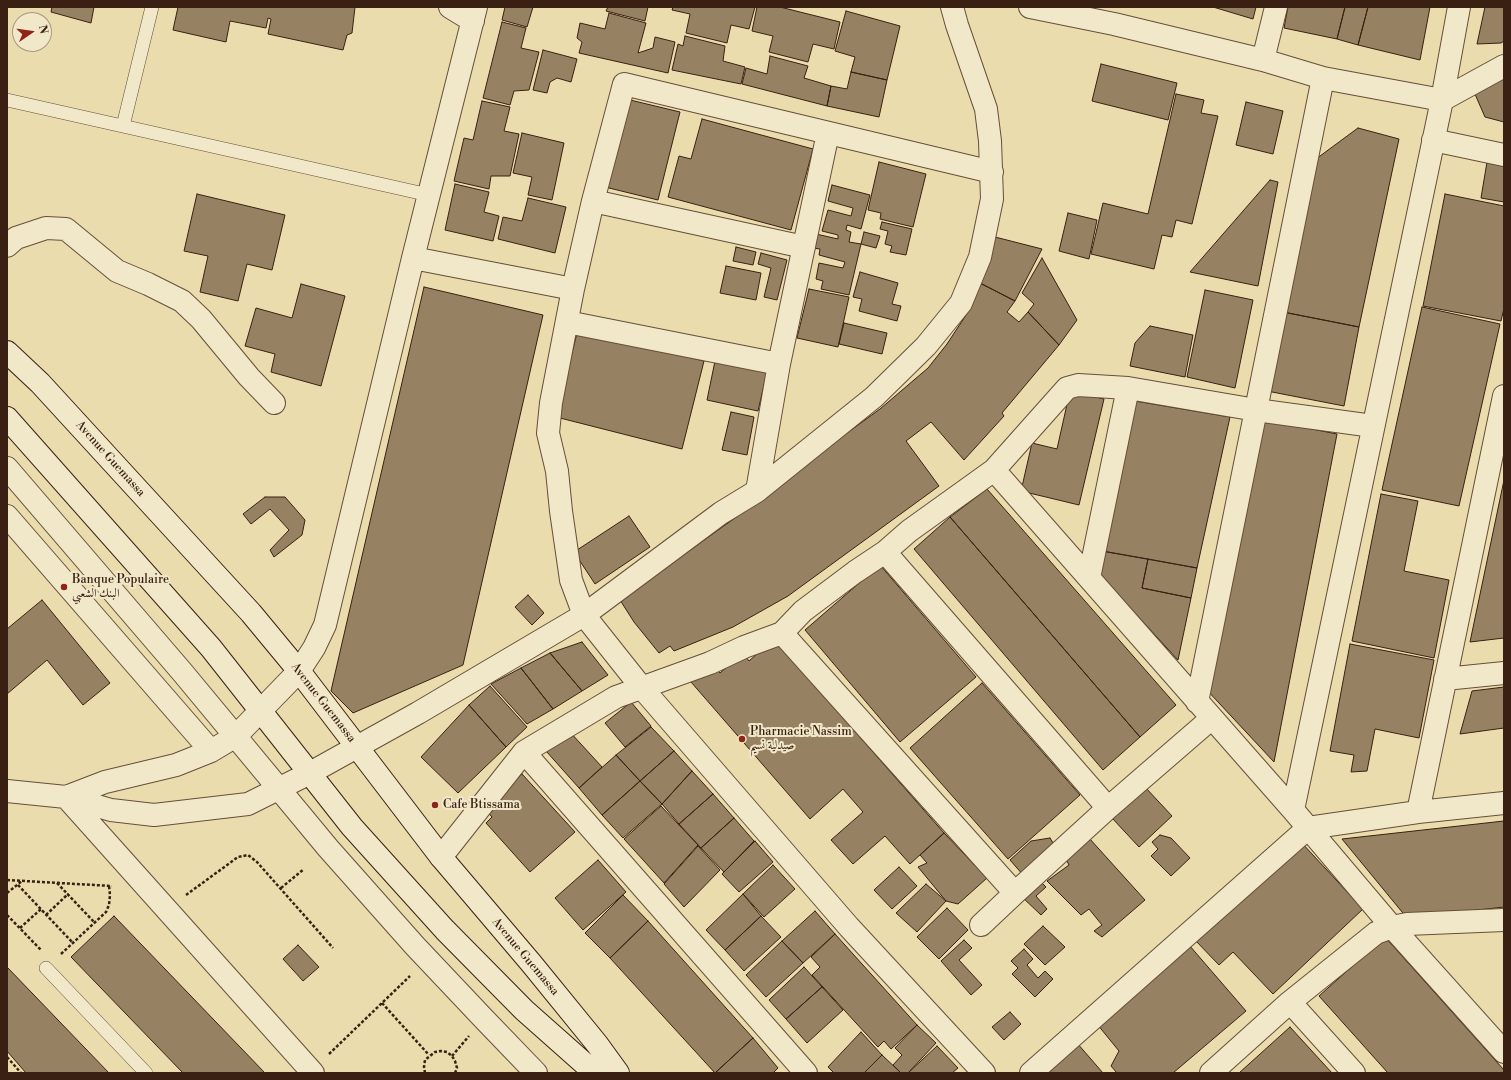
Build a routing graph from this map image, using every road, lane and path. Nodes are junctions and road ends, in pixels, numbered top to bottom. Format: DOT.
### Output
graph roads {
  1 [pos="152,7"];
  2 [pos="450,7"];
  3 [pos="952,7"];
  4 [pos="1030,7"];
  5 [pos="1276,7"];
  6 [pos="1459,7"];
  7 [pos="475,14"];
  8 [pos="1116,15"];
  9 [pos="1263,60"];
  10 [pos="1504,66"];
  11 [pos="1323,78"];
  12 [pos="7,100"];
  13 [pos="1442,100"];
  14 [pos="123,126"];
  15 [pos="828,133"];
  16 [pos="1433,140"];
  17 [pos="1504,154"];
  18 [pos="992,172"];
  19 [pos="429,195"];
  20 [pos="593,201"];
  21 [pos="7,246"];
  22 [pos="804,247"];
  23 [pos="413,258"];
  24 [pos="573,289"];
  25 [pos="567,322"];
  26 [pos="7,352"];
  27 [pos="779,364"];
  28 [pos="1128,388"];
  29 [pos="1504,396"];
  30 [pos="274,403"];
  31 [pos="1256,410"];
  32 [pos="7,418"];
  33 [pos="1373,426"];
  34 [pos="7,468"];
  35 [pos="994,470"];
  36 [pos="757,491"];
  37 [pos="7,516"];
  38 [pos="885,552"];
  39 [pos="1089,578"];
  40 [pos="584,615"];
  41 [pos="782,633"];
  42 [pos="299,671"];
  43 [pos="1504,673"];
  44 [pos="1445,679"];
  45 [pos="642,688"];
  46 [pos="1197,702"];
  47 [pos="261,710"];
  48 [pos="1212,718"];
  49 [pos="236,736"];
  50 [pos="357,746"];
  51 [pos="211,751"];
  52 [pos="524,752"];
  53 [pos="310,773"];
  54 [pos="279,789"];
  55 [pos="7,791"];
  56 [pos="66,797"];
  57 [pos="1504,803"];
  58 [pos="1108,808"];
  59 [pos="1293,810"];
  60 [pos="1418,812"];
  61 [pos="1308,828"];
  62 [pos="441,856"];
  63 [pos="304,869"];
  64 [pos="7,880"];
  65 [pos="23,881"];
  66 [pos="57,882"];
  67 [pos="18,885"];
  68 [pos="108,886"];
  69 [pos="147,888"];
  70 [pos="281,888"];
  71 [pos="1015,892"];
  72 [pos="7,893"];
  73 [pos="68,894"];
  74 [pos="40,909"];
  75 [pos="166,909"];
  76 [pos="7,915"];
  77 [pos="46,915"];
  78 [pos="1504,920"];
  79 [pos="94,922"];
  80 [pos="981,926"];
  81 [pos="1392,927"];
  82 [pos="20,928"];
  83 [pos="72,943"];
  84 [pos="333,948"];
  85 [pos="428,959"];
  86 [pos="49,965"];
  87 [pos="1290,1002"];
  88 [pos="382,1003"];
  89 [pos="1504,1052"];
  90 [pos="429,1055"];
  91 [pos="7,1057"];
  92 [pos="312,1072"];
  93 [pos="21,1073"];
  94 [pos="146,1073"];
  95 [pos="425,1073"];
  96 [pos="455,1073"];
  97 [pos="536,1073"];
  98 [pos="595,1073"];
  99 [pos="618,1073"];
  100 [pos="806,1073"];
  101 [pos="984,1073"];
  102 [pos="1031,1073"];
  103 [pos="1211,1073"];
  104 [pos="1354,1073"];
  1 -- 14 [label="lane"];
  2 -- 7 [label="street"];
  3 -- 18 [label="street"];
  4 -- 8 [label="street"];
  5 -- 9 [label="street"];
  6 -- 13 [label="street"];
  7 -- 19 [label="street"];
  8 -- 9 [label="street"];
  9 -- 11 [label="street"];
  10 -- 13 [label="street"];
  11 -- 13 [label="street"];
  11 -- 31 [label="street"];
  12 -- 14 [label="lane"];
  13 -- 16 [label="street"];
  14 -- 19 [label="lane"];
  15 -- 18 [label="street"];
  15 -- 20 [label="street"];
  15 -- 22 [label="street"];
  16 -- 17 [label="street"];
  16 -- 33 [label="street"];
  18 -- 36 [label="street"];
  19 -- 23 [label="street"];
  20 -- 22 [label="street"];
  20 -- 24 [label="street"];
  21 -- 30 [label="street"];
  22 -- 27 [label="street"];
  23 -- 24 [label="street"];
  23 -- 42 [label="street"];
  24 -- 25 [label="street"];
  25 -- 27 [label="street"];
  25 -- 40 [label="street"];
  26 -- 42 [label="street, Avenue Guemassa"];
  27 -- 36 [label="street"];
  28 -- 31 [label="street"];
  28 -- 35 [label="street"];
  28 -- 39 [label="street"];
  29 -- 44 [label="street"];
  31 -- 33 [label="street"];
  31 -- 46 [label="street"];
  32 -- 47 [label="street"];
  33 -- 59 [label="street"];
  34 -- 49 [label="street"];
  35 -- 38 [label="street"];
  35 -- 39 [label="street"];
  36 -- 40 [label="street"];
  37 -- 51 [label="street"];
  38 -- 41 [label="street"];
  38 -- 58 [label="street"];
  39 -- 46 [label="street"];
  40 -- 45 [label="street"];
  40 -- 50 [label="street"];
  41 -- 45 [label="street"];
  41 -- 71 [label="street"];
  42 -- 47 [label="street"];
  42 -- 50 [label="street, Avenue Guemassa"];
  43 -- 44 [label="street"];
  44 -- 60 [label="street"];
  45 -- 52 [label="street"];
  45 -- 101 [label="street"];
  46 -- 48 [label="street"];
  47 -- 49 [label="street"];
  47 -- 53 [label="street"];
  48 -- 58 [label="street"];
  48 -- 59 [label="street"];
  49 -- 51 [label="street"];
  49 -- 54 [label="street"];
  50 -- 53 [label="street"];
  50 -- 62 [label="street, Avenue Guemassa"];
  51 -- 56 [label="street"];
  52 -- 62 [label="street"];
  52 -- 100 [label="street"];
  53 -- 54 [label="street"];
  53 -- 98 [label="street"];
  54 -- 56 [label="street"];
  54 -- 85 [label="street"];
  55 -- 56 [label="street"];
  56 -- 69 [label="street"];
  57 -- 60 [label="street"];
  58 -- 71 [label="street"];
  59 -- 61 [label="street"];
  60 -- 61 [label="street"];
  61 -- 81 [label="street"];
  61 -- 102 [label="street"];
  62 -- 99 [label="street, Avenue Guemassa"];
  63 -- 70 [label="path"];
  64 -- 65 [label="path"];
  65 -- 66 [label="path"];
  65 -- 67 [label="path"];
  66 -- 68 [label="path"];
  66 -- 73 [label="path"];
  67 -- 72 [label="path"];
  67 -- 74 [label="path"];
  68 -- 69 [label="path"];
  68 -- 79 [label="path"];
  69 -- 75 [label="street"];
  70 -- 75 [label="path"];
  70 -- 84 [label="path"];
  71 -- 80 [label="street"];
  73 -- 77 [label="path"];
  73 -- 79 [label="path"];
  74 -- 77 [label="path"];
  74 -- 82 [label="path"];
  75 -- 92 [label="street"];
  76 -- 82 [label="path"];
  77 -- 83 [label="path"];
  78 -- 81 [label="street"];
  79 -- 83 [label="path"];
  81 -- 87 [label="street"];
  81 -- 89 [label="street"];
  82 -- 86 [label="path"];
  83 -- 86 [label="path"];
  85 -- 88 [label="path"];
  85 -- 97 [label="street"];
  86 -- 94 [label="lane"];
  87 -- 103 [label="street"];
  87 -- 104 [label="street"];
  88 -- 90 [label="path"];
  88 -- 92 [label="path"];
  90 -- 95 [label="path"];
  90 -- 96 [label="path"];
  91 -- 93 [label="path"];
}
